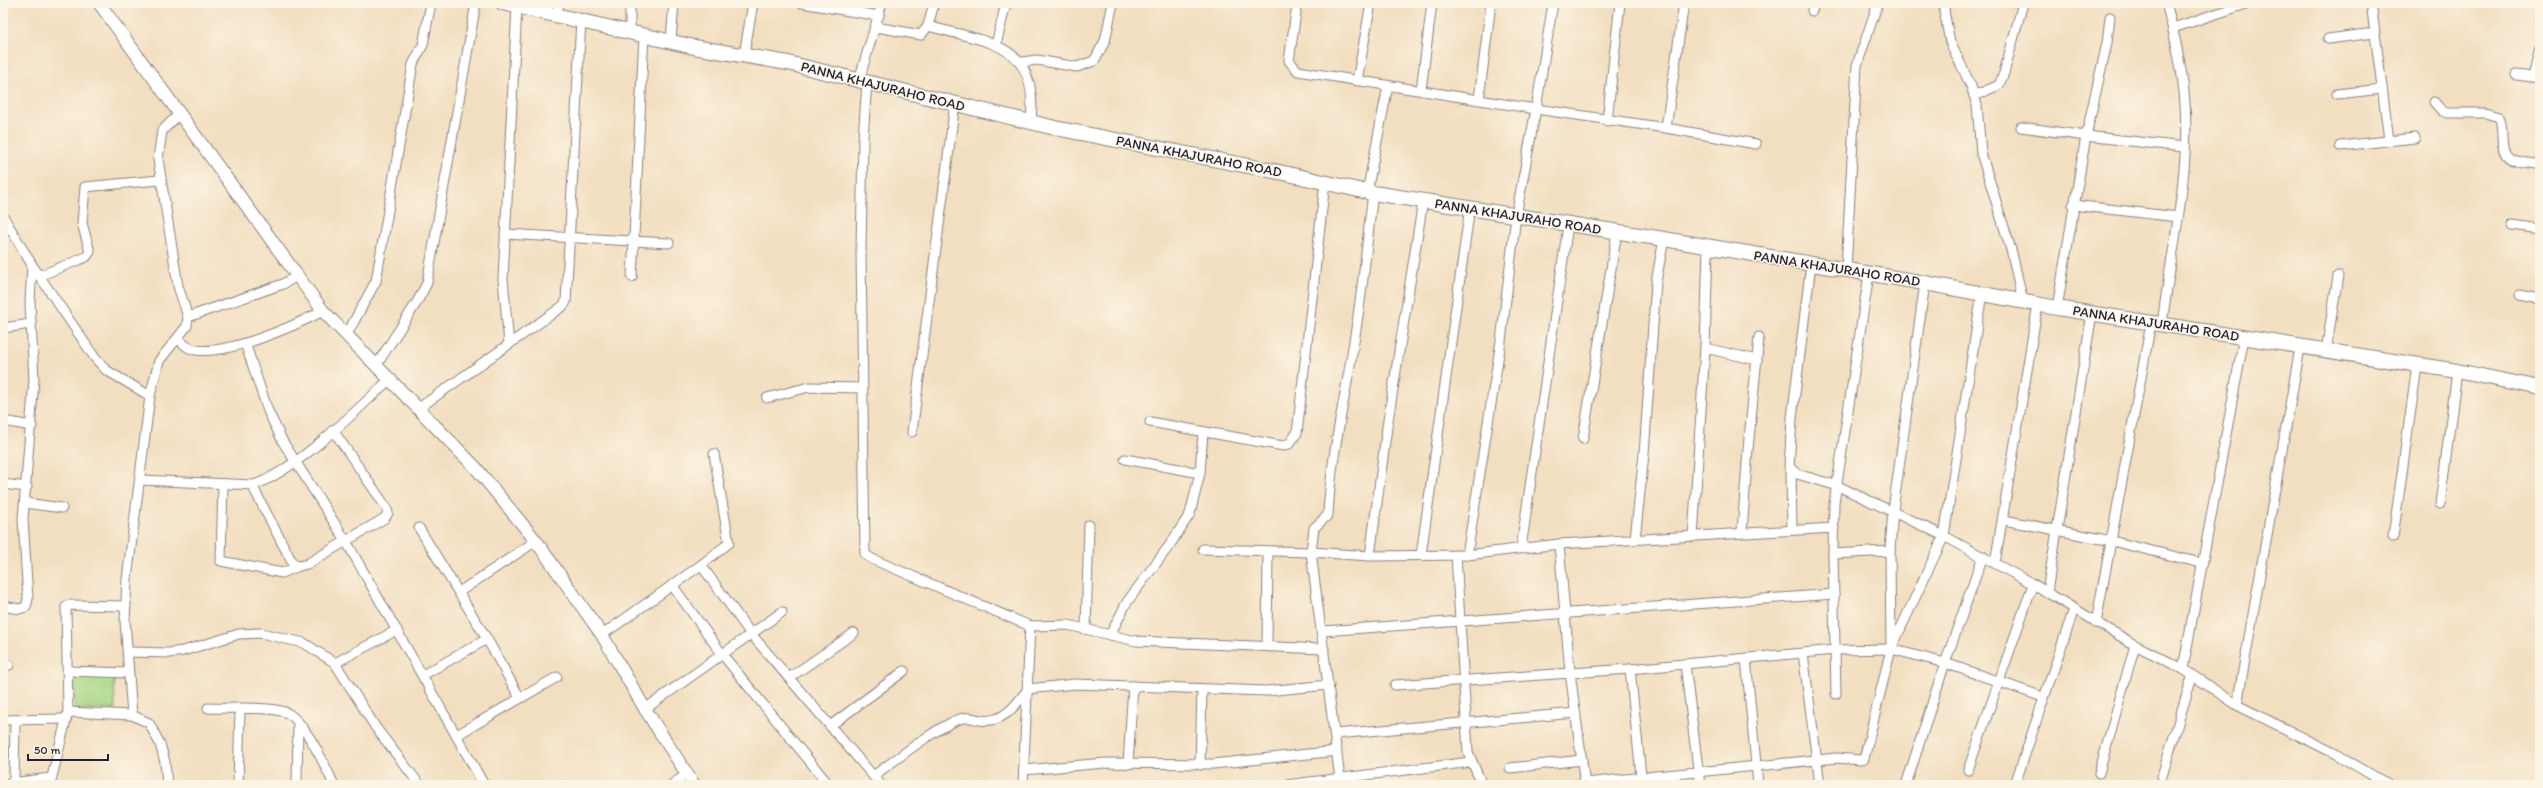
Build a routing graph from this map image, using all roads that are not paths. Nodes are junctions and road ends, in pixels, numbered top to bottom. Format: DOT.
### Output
graph roads {
  1 [pos="99,3"];
  2 [pos="431,3"];
  3 [pos="476,3"];
  4 [pos="503,3"];
  5 [pos="630,3"];
  6 [pos="674,3"];
  7 [pos="753,3"];
  8 [pos="802,3"];
  9 [pos="882,3"];
  10 [pos="934,3"];
  11 [pos="1006,3"];
  12 [pos="1113,3"];
  13 [pos="1371,3"];
  14 [pos="1432,3"];
  15 [pos="1491,3"];
  16 [pos="1553,3"];
  17 [pos="1620,3"];
  18 [pos="1684,3"];
  19 [pos="1878,3"];
  20 [pos="1945,3"];
  21 [pos="2023,3"];
  22 [pos="2166,3"];
  23 [pos="2249,3"];
  24 [pos="2371,3"];
  25 [pos="517,6"];
  26 [pos="827,6"];
  27 [pos="2230,6"];
  28 [pos="558,8"];
  29 [pos="1296,12"];
  30 [pos="879,16"];
  31 [pos="2110,17"];
  32 [pos="581,20"];
  33 [pos="928,26"];
  34 [pos="876,27"];
  35 [pos="2173,28"];
  36 [pos="637,33"];
  37 [pos="2374,33"];
  38 [pos="2328,39"];
  39 [pos="671,41"];
  40 [pos="996,45"];
  41 [pos="2540,48"];
  42 [pos="744,55"];
  43 [pos="1022,62"];
  44 [pos="2516,75"];
  45 [pos="2537,77"];
  46 [pos="863,81"];
  47 [pos="1357,81"];
  48 [pos="1388,86"];
  49 [pos="2382,89"];
  50 [pos="1421,90"];
  51 [pos="2337,94"];
  52 [pos="1974,96"];
  53 [pos="1479,99"];
  54 [pos="2434,102"];
  55 [pos="955,103"];
  56 [pos="1536,109"];
  57 [pos="180,113"];
  58 [pos="1031,121"];
  59 [pos="1607,121"];
  60 [pos="2021,127"];
  61 [pos="1666,128"];
  62 [pos="2086,136"];
  63 [pos="2415,138"];
  64 [pos="2389,140"];
  65 [pos="1756,144"];
  66 [pos="2340,146"];
  67 [pos="2184,147"];
  68 [pos="2540,165"];
  69 [pos="159,180"];
  70 [pos="1325,182"];
  71 [pos="1370,193"];
  72 [pos="1423,201"];
  73 [pos="2073,205"];
  74 [pos="1470,207"];
  75 [pos="3,216"];
  76 [pos="1516,216"];
  77 [pos="2178,217"];
  78 [pos="1568,225"];
  79 [pos="2513,225"];
  80 [pos="2540,229"];
  81 [pos="1616,232"];
  82 [pos="505,234"];
  83 [pos="569,239"];
  84 [pos="1664,239"];
  85 [pos="634,241"];
  86 [pos="669,242"];
  87 [pos="1708,247"];
  88 [pos="1811,264"];
  89 [pos="32,265"];
  90 [pos="1846,270"];
  91 [pos="1869,274"];
  92 [pos="39,276"];
  93 [pos="297,276"];
  94 [pos="2338,276"];
  95 [pos="632,277"];
  96 [pos="1926,283"];
  97 [pos="1982,293"];
  98 [pos="2520,295"];
  99 [pos="2540,299"];
  100 [pos="2023,302"];
  101 [pos="2038,304"];
  102 [pos="2057,308"];
  103 [pos="323,311"];
  104 [pos="2092,313"];
  105 [pos="188,317"];
  106 [pos="2156,323"];
  107 [pos="31,324"];
  108 [pos="3,328"];
  109 [pos="346,336"];
  110 [pos="2244,337"];
  111 [pos="1759,338"];
  112 [pos="178,339"];
  113 [pos="245,343"];
  114 [pos="509,344"];
  115 [pos="1705,348"];
  116 [pos="2300,348"];
  117 [pos="2326,351"];
  118 [pos="1758,360"];
  119 [pos="376,366"];
  120 [pos="2417,366"];
  121 [pos="2457,371"];
  122 [pos="389,380"];
  123 [pos="862,388"];
  124 [pos="2540,388"];
  125 [pos="150,396"];
  126 [pos="766,398"];
  127 [pos="419,408"];
  128 [pos="3,421"];
  129 [pos="1150,422"];
  130 [pos="32,426"];
  131 [pos="333,430"];
  132 [pos="912,432"];
  133 [pos="1203,432"];
  134 [pos="1584,439"];
  135 [pos="714,454"];
  136 [pos="1125,459"];
  137 [pos="296,461"];
  138 [pos="1791,471"];
  139 [pos="1200,473"];
  140 [pos="140,480"];
  141 [pos="3,484"];
  142 [pos="223,484"];
  143 [pos="254,485"];
  144 [pos="1838,486"];
  145 [pos="27,487"];
  146 [pos="25,503"];
  147 [pos="2440,504"];
  148 [pos="62,508"];
  149 [pos="1893,510"];
  150 [pos="2004,520"];
  151 [pos="1089,525"];
  152 [pos="419,528"];
  153 [pos="1834,528"];
  154 [pos="1792,530"];
  155 [pos="2057,530"];
  156 [pos="1742,532"];
  157 [pos="1944,536"];
  158 [pos="2393,537"];
  159 [pos="1693,538"];
  160 [pos="1635,539"];
  161 [pos="346,541"];
  162 [pos="536,541"];
  163 [pos="2112,541"];
  164 [pos="1559,544"];
  165 [pos="1521,548"];
  166 [pos="1203,550"];
  167 [pos="1268,551"];
  168 [pos="1890,551"];
  169 [pos="1311,552"];
  170 [pos="1833,554"];
  171 [pos="1421,555"];
  172 [pos="1456,555"];
  173 [pos="1467,555"];
  174 [pos="1370,556"];
  175 [pos="1983,556"];
  176 [pos="2201,562"];
  177 [pos="1995,563"];
  178 [pos="701,565"];
  179 [pos="299,566"];
  180 [pos="2032,584"];
  181 [pos="672,585"];
  182 [pos="459,592"];
  183 [pos="2047,592"];
  184 [pos="1834,594"];
  185 [pos="3,606"];
  186 [pos="126,606"];
  187 [pos="2074,608"];
  188 [pos="782,612"];
  189 [pos="1565,613"];
  190 [pos="1460,621"];
  191 [pos="2096,623"];
  192 [pos="1030,626"];
  193 [pos="1086,629"];
  194 [pos="396,630"];
  195 [pos="1323,631"];
  196 [pos="854,633"];
  197 [pos="751,634"];
  198 [pos="602,635"];
  199 [pos="1110,635"];
  200 [pos="487,639"];
  201 [pos="2134,645"];
  202 [pos="1267,646"];
  203 [pos="1324,649"];
  204 [pos="1891,649"];
  205 [pos="1835,650"];
  206 [pos="129,652"];
  207 [pos="1803,653"];
  208 [pos="722,654"];
  209 [pos="1746,659"];
  210 [pos="335,663"];
  211 [pos="1945,663"];
  212 [pos="1685,664"];
  213 [pos="1630,669"];
  214 [pos="2183,669"];
  215 [pos="68,671"];
  216 [pos="904,671"];
  217 [pos="1570,672"];
  218 [pos="128,673"];
  219 [pos="423,675"];
  220 [pos="557,677"];
  221 [pos="2192,677"];
  222 [pos="789,678"];
  223 [pos="1463,680"];
  224 [pos="1998,681"];
  225 [pos="1329,685"];
  226 [pos="1395,685"];
  227 [pos="1133,686"];
  228 [pos="1028,690"];
  229 [pos="1202,690"];
  230 [pos="1836,694"];
  231 [pos="2043,697"];
  232 [pos="520,698"];
  233 [pos="2237,705"];
  234 [pos="208,708"];
  235 [pos="240,709"];
  236 [pos="645,709"];
  237 [pos="1576,713"];
  238 [pos="67,715"];
  239 [pos="132,715"];
  240 [pos="3,720"];
  241 [pos="15,720"];
  242 [pos="298,722"];
  243 [pos="1466,722"];
  244 [pos="830,726"];
  245 [pos="1335,734"];
  246 [pos="457,735"];
  247 [pos="1337,751"];
  248 [pos="1582,760"];
  249 [pos="1817,760"];
  250 [pos="1471,762"];
  251 [pos="1128,764"];
  252 [pos="1200,765"];
  253 [pos="1510,768"];
  254 [pos="1756,768"];
  255 [pos="1024,770"];
  256 [pos="1968,770"];
  257 [pos="1698,771"];
  258 [pos="2099,773"];
  259 [pos="686,775"];
  260 [pos="873,776"];
  261 [pos="2162,776"];
  262 [pos="1340,779"];
  263 [pos="1642,781"];
  264 [pos="14,782"];
  265 [pos="50,782"];
  266 [pos="483,783"];
  267 [pos="3,784"];
  268 [pos="1585,784"];
  269 [pos="2015,784"];
  270 [pos="167,785"];
  271 [pos="238,785"];
  272 [pos="297,785"];
  273 [pos="334,785"];
  274 [pos="420,785"];
  275 [pos="671,785"];
  276 [pos="694,785"];
  277 [pos="829,785"];
  278 [pos="881,785"];
  279 [pos="1023,785"];
  280 [pos="1286,785"];
  281 [pos="1482,785"];
  282 [pos="1700,785"];
  283 [pos="1758,785"];
  284 [pos="1820,785"];
  285 [pos="1906,785"];
  286 [pos="2389,785"];
  1 -- 57 [label="main road"];
  2 -- 109 [label="street"];
  3 -- 119 [label="street"];
  4 -- 25 [label="main road, PANNA KHAJURAHO ROAD"];
  5 -- 36 [label="street"];
  6 -- 39 [label="street"];
  7 -- 42 [label="street"];
  8 -- 26 [label="street"];
  9 -- 30 [label="street"];
  10 -- 33 [label="street"];
  11 -- 40 [label="street"];
  12 -- 43 [label="street"];
  13 -- 47 [label="street"];
  14 -- 50 [label="street"];
  15 -- 53 [label="street"];
  16 -- 56 [label="street"];
  17 -- 59 [label="street"];
  18 -- 61 [label="street"];
  19 -- 90 [label="street"];
  20 -- 52 [label="street"];
  21 -- 52 [label="street"];
  22 -- 35 [label="street"];
  23 -- 27 [label="street"];
  24 -- 37 [label="street"];
  25 -- 28 [label="main road, PANNA KHAJURAHO ROAD"];
  25 -- 82 [label="street"];
  26 -- 30 [label="street"];
  27 -- 35 [label="street"];
  28 -- 32 [label="main road, PANNA KHAJURAHO ROAD"];
  29 -- 47 [label="street"];
  30 -- 34 [label="street"];
  31 -- 62 [label="street"];
  32 -- 36 [label="main road, PANNA KHAJURAHO ROAD"];
  32 -- 83 [label="street"];
  33 -- 34 [label="street"];
  33 -- 40 [label="street"];
  34 -- 46 [label="street"];
  35 -- 67 [label="street"];
  36 -- 39 [label="main road, PANNA KHAJURAHO ROAD"];
  36 -- 85 [label="street"];
  37 -- 38 [label="street"];
  37 -- 49 [label="street"];
  39 -- 42 [label="main road, PANNA KHAJURAHO ROAD"];
  40 -- 43 [label="street"];
  41 -- 45 [label="street"];
  42 -- 46 [label="main road, PANNA KHAJURAHO ROAD"];
  43 -- 58 [label="street"];
  44 -- 45 [label="street"];
  46 -- 55 [label="main road, PANNA KHAJURAHO ROAD"];
  46 -- 123 [label="street"];
  47 -- 48 [label="street"];
  48 -- 50 [label="street"];
  48 -- 71 [label="street"];
  49 -- 51 [label="street"];
  49 -- 64 [label="street"];
  50 -- 53 [label="street"];
  52 -- 100 [label="street"];
  53 -- 56 [label="street"];
  54 -- 68 [label="street"];
  55 -- 58 [label="main road, PANNA KHAJURAHO ROAD"];
  55 -- 132 [label="street"];
  56 -- 59 [label="street"];
  56 -- 76 [label="street"];
  57 -- 69 [label="street"];
  57 -- 93 [label="main road"];
  58 -- 70 [label="main road, PANNA KHAJURAHO ROAD"];
  59 -- 61 [label="street"];
  60 -- 62 [label="street"];
  61 -- 65 [label="street"];
  62 -- 67 [label="street"];
  62 -- 73 [label="street"];
  63 -- 64 [label="street"];
  64 -- 66 [label="street"];
  67 -- 77 [label="street"];
  69 -- 92 [label="street"];
  69 -- 105 [label="street"];
  70 -- 71 [label="main road, PANNA KHAJURAHO ROAD"];
  70 -- 133 [label="street"];
  71 -- 72 [label="main road, PANNA KHAJURAHO ROAD"];
  71 -- 169 [label="street"];
  72 -- 74 [label="main road, PANNA KHAJURAHO ROAD"];
  72 -- 174 [label="street"];
  73 -- 77 [label="street"];
  73 -- 102 [label="street"];
  74 -- 76 [label="main road, PANNA KHAJURAHO ROAD"];
  74 -- 171 [label="street"];
  75 -- 89 [label="street"];
  76 -- 78 [label="main road, PANNA KHAJURAHO ROAD"];
  76 -- 173 [label="street"];
  77 -- 106 [label="street"];
  78 -- 81 [label="main road, PANNA KHAJURAHO ROAD"];
  78 -- 165 [label="street"];
  79 -- 80 [label="street"];
  81 -- 84 [label="main road, PANNA KHAJURAHO ROAD"];
  81 -- 134 [label="street"];
  82 -- 83 [label="street"];
  82 -- 114 [label="street"];
  83 -- 85 [label="street"];
  83 -- 114 [label="street"];
  84 -- 87 [label="main road, PANNA KHAJURAHO ROAD"];
  84 -- 160 [label="street"];
  85 -- 86 [label="street"];
  85 -- 95 [label="street"];
  87 -- 88 [label="main road, PANNA KHAJURAHO ROAD"];
  87 -- 115 [label="street"];
  88 -- 90 [label="main road, PANNA KHAJURAHO ROAD"];
  88 -- 138 [label="street"];
  89 -- 92 [label="street"];
  89 -- 107 [label="street"];
  90 -- 91 [label="main road, PANNA KHAJURAHO ROAD"];
  91 -- 96 [label="main road, PANNA KHAJURAHO ROAD"];
  91 -- 144 [label="street"];
  92 -- 125 [label="street"];
  93 -- 103 [label="main road"];
  93 -- 105 [label="street"];
  94 -- 117 [label="street"];
  96 -- 97 [label="main road, PANNA KHAJURAHO ROAD"];
  96 -- 149 [label="street"];
  97 -- 100 [label="main road, PANNA KHAJURAHO ROAD"];
  97 -- 157 [label="street"];
  98 -- 99 [label="street"];
  100 -- 101 [label="main road, PANNA KHAJURAHO ROAD"];
  101 -- 102 [label="main road, PANNA KHAJURAHO ROAD"];
  101 -- 150 [label="street"];
  102 -- 104 [label="main road, PANNA KHAJURAHO ROAD"];
  103 -- 109 [label="main road"];
  103 -- 113 [label="street"];
  104 -- 106 [label="main road, PANNA KHAJURAHO ROAD"];
  104 -- 155 [label="street"];
  105 -- 112 [label="street"];
  106 -- 110 [label="main road, PANNA KHAJURAHO ROAD"];
  106 -- 163 [label="street"];
  107 -- 108 [label="street"];
  107 -- 130 [label="street"];
  109 -- 119 [label="main road"];
  110 -- 116 [label="main road, PANNA KHAJURAHO ROAD"];
  110 -- 176 [label="street"];
  111 -- 118 [label="street"];
  112 -- 113 [label="street"];
  112 -- 125 [label="street"];
  113 -- 137 [label="street"];
  114 -- 127 [label="street"];
  115 -- 118 [label="street"];
  115 -- 159 [label="street"];
  116 -- 117 [label="main road, PANNA KHAJURAHO ROAD"];
  116 -- 233 [label="street"];
  117 -- 120 [label="main road, PANNA KHAJURAHO ROAD"];
  118 -- 156 [label="street"];
  119 -- 122 [label="main road"];
  120 -- 121 [label="main road, PANNA KHAJURAHO ROAD"];
  120 -- 158 [label="street"];
  121 -- 124 [label="main road, PANNA KHAJURAHO ROAD"];
  121 -- 147 [label="street"];
  122 -- 127 [label="main road"];
  122 -- 131 [label="street"];
  123 -- 126 [label="street"];
  123 -- 192 [label="street"];
  125 -- 140 [label="street"];
  127 -- 162 [label="main road"];
  128 -- 130 [label="street"];
  129 -- 133 [label="street"];
  130 -- 145 [label="street"];
  131 -- 137 [label="street"];
  131 -- 161 [label="street"];
  133 -- 139 [label="street"];
  135 -- 178 [label="street"];
  136 -- 139 [label="street"];
  137 -- 143 [label="street"];
  137 -- 161 [label="street"];
  138 -- 144 [label="street"];
  138 -- 154 [label="street"];
  139 -- 199 [label="street"];
  140 -- 142 [label="street"];
  140 -- 186 [label="street"];
  141 -- 145 [label="street"];
  142 -- 143 [label="street"];
  142 -- 179 [label="street"];
  143 -- 179 [label="street"];
  144 -- 149 [label="street"];
  144 -- 153 [label="street"];
  145 -- 146 [label="street"];
  146 -- 148 [label="street"];
  146 -- 185 [label="street"];
  149 -- 157 [label="street"];
  149 -- 168 [label="street"];
  150 -- 155 [label="street"];
  150 -- 177 [label="street"];
  151 -- 193 [label="street"];
  152 -- 182 [label="street"];
  153 -- 154 [label="street"];
  153 -- 170 [label="street"];
  154 -- 156 [label="street"];
  155 -- 163 [label="street"];
  155 -- 183 [label="street"];
  156 -- 159 [label="street"];
  157 -- 175 [label="street"];
  157 -- 204 [label="street"];
  159 -- 160 [label="street"];
  160 -- 164 [label="street"];
  161 -- 179 [label="street"];
  161 -- 194 [label="street"];
  162 -- 182 [label="street"];
  162 -- 198 [label="main road"];
  163 -- 176 [label="street"];
  163 -- 191 [label="street"];
  164 -- 165 [label="street"];
  164 -- 189 [label="street"];
  165 -- 173 [label="street"];
  166 -- 167 [label="street"];
  167 -- 169 [label="street"];
  167 -- 202 [label="street"];
  168 -- 170 [label="street"];
  168 -- 204 [label="street"];
  169 -- 174 [label="street"];
  169 -- 195 [label="street"];
  170 -- 184 [label="street"];
  171 -- 172 [label="street"];
  171 -- 174 [label="street"];
  172 -- 173 [label="street"];
  172 -- 190 [label="street"];
  175 -- 177 [label="street"];
  175 -- 211 [label="street"];
  176 -- 214 [label="street"];
  177 -- 180 [label="street"];
  178 -- 181 [label="street"];
  178 -- 197 [label="street"];
  180 -- 183 [label="street"];
  180 -- 224 [label="street"];
  181 -- 198 [label="street"];
  181 -- 208 [label="street"];
  182 -- 200 [label="street"];
  183 -- 187 [label="street"];
  184 -- 189 [label="street"];
  184 -- 205 [label="street"];
  186 -- 206 [label="street"];
  186 -- 215 [label="street"];
  187 -- 191 [label="street"];
  187 -- 231 [label="street"];
  188 -- 197 [label="street"];
  189 -- 190 [label="street"];
  189 -- 217 [label="street"];
  190 -- 195 [label="street"];
  190 -- 223 [label="street"];
  191 -- 201 [label="street"];
  192 -- 193 [label="street"];
  192 -- 228 [label="street"];
  193 -- 199 [label="street"];
  194 -- 210 [label="street"];
  194 -- 219 [label="street"];
  195 -- 203 [label="street"];
  196 -- 222 [label="street"];
  197 -- 208 [label="street"];
  197 -- 222 [label="street"];
  198 -- 236 [label="main road"];
  199 -- 202 [label="street"];
  200 -- 219 [label="street"];
  200 -- 232 [label="street"];
  201 -- 214 [label="street"];
  201 -- 258 [label="street"];
  202 -- 203 [label="street"];
  203 -- 225 [label="street"];
  204 -- 205 [label="street"];
  204 -- 211 [label="street"];
  204 -- 249 [label="street"];
  205 -- 207 [label="street"];
  205 -- 230 [label="street"];
  206 -- 210 [label="street"];
  206 -- 218 [label="street"];
  207 -- 209 [label="street"];
  207 -- 249 [label="street"];
  208 -- 236 [label="street"];
  208 -- 277 [label="street"];
  209 -- 212 [label="street"];
  209 -- 254 [label="street"];
  210 -- 274 [label="street"];
  211 -- 224 [label="street"];
  211 -- 285 [label="street"];
  212 -- 213 [label="street"];
  212 -- 257 [label="street"];
  213 -- 217 [label="street"];
  213 -- 263 [label="street"];
  214 -- 221 [label="street"];
  215 -- 218 [label="street"];
  215 -- 238 [label="street"];
  216 -- 244 [label="street"];
  217 -- 223 [label="street"];
  217 -- 237 [label="street"];
  218 -- 239 [label="street"];
  219 -- 246 [label="street"];
  220 -- 232 [label="street"];
  221 -- 233 [label="street"];
  221 -- 261 [label="street"];
  222 -- 244 [label="street"];
  223 -- 226 [label="street"];
  223 -- 243 [label="street"];
  224 -- 231 [label="street"];
  224 -- 256 [label="street"];
  225 -- 229 [label="street"];
  225 -- 245 [label="street"];
  227 -- 228 [label="street"];
  227 -- 229 [label="street"];
  227 -- 251 [label="street"];
  228 -- 255 [label="street"];
  228 -- 260 [label="street"];
  229 -- 252 [label="street"];
  231 -- 269 [label="street"];
  232 -- 246 [label="street"];
  233 -- 286 [label="street"];
  234 -- 235 [label="street"];
  235 -- 242 [label="street"];
  235 -- 271 [label="street"];
  236 -- 259 [label="main road"];
  237 -- 243 [label="street"];
  237 -- 248 [label="street"];
  238 -- 239 [label="street"];
  238 -- 241 [label="street"];
  238 -- 265 [label="street"];
  239 -- 270 [label="street"];
  240 -- 241 [label="street"];
  241 -- 264 [label="street"];
  242 -- 272 [label="street"];
  242 -- 273 [label="street"];
  243 -- 245 [label="street"];
  243 -- 250 [label="street"];
  244 -- 260 [label="street"];
  245 -- 247 [label="street"];
  246 -- 266 [label="street"];
  247 -- 252 [label="street"];
  247 -- 262 [label="street"];
  248 -- 253 [label="street"];
  248 -- 268 [label="street"];
  249 -- 254 [label="street"];
  249 -- 284 [label="street"];
  250 -- 262 [label="street"];
  250 -- 281 [label="street"];
  251 -- 252 [label="street"];
  251 -- 255 [label="street"];
  254 -- 257 [label="street"];
  254 -- 283 [label="street"];
  255 -- 279 [label="street"];
  257 -- 263 [label="street"];
  257 -- 282 [label="street"];
  259 -- 275 [label="street"];
  259 -- 276 [label="main road"];
  260 -- 278 [label="street"];
  262 -- 280 [label="street"];
  263 -- 268 [label="street"];
  264 -- 265 [label="street"];
  264 -- 267 [label="street"];
}
